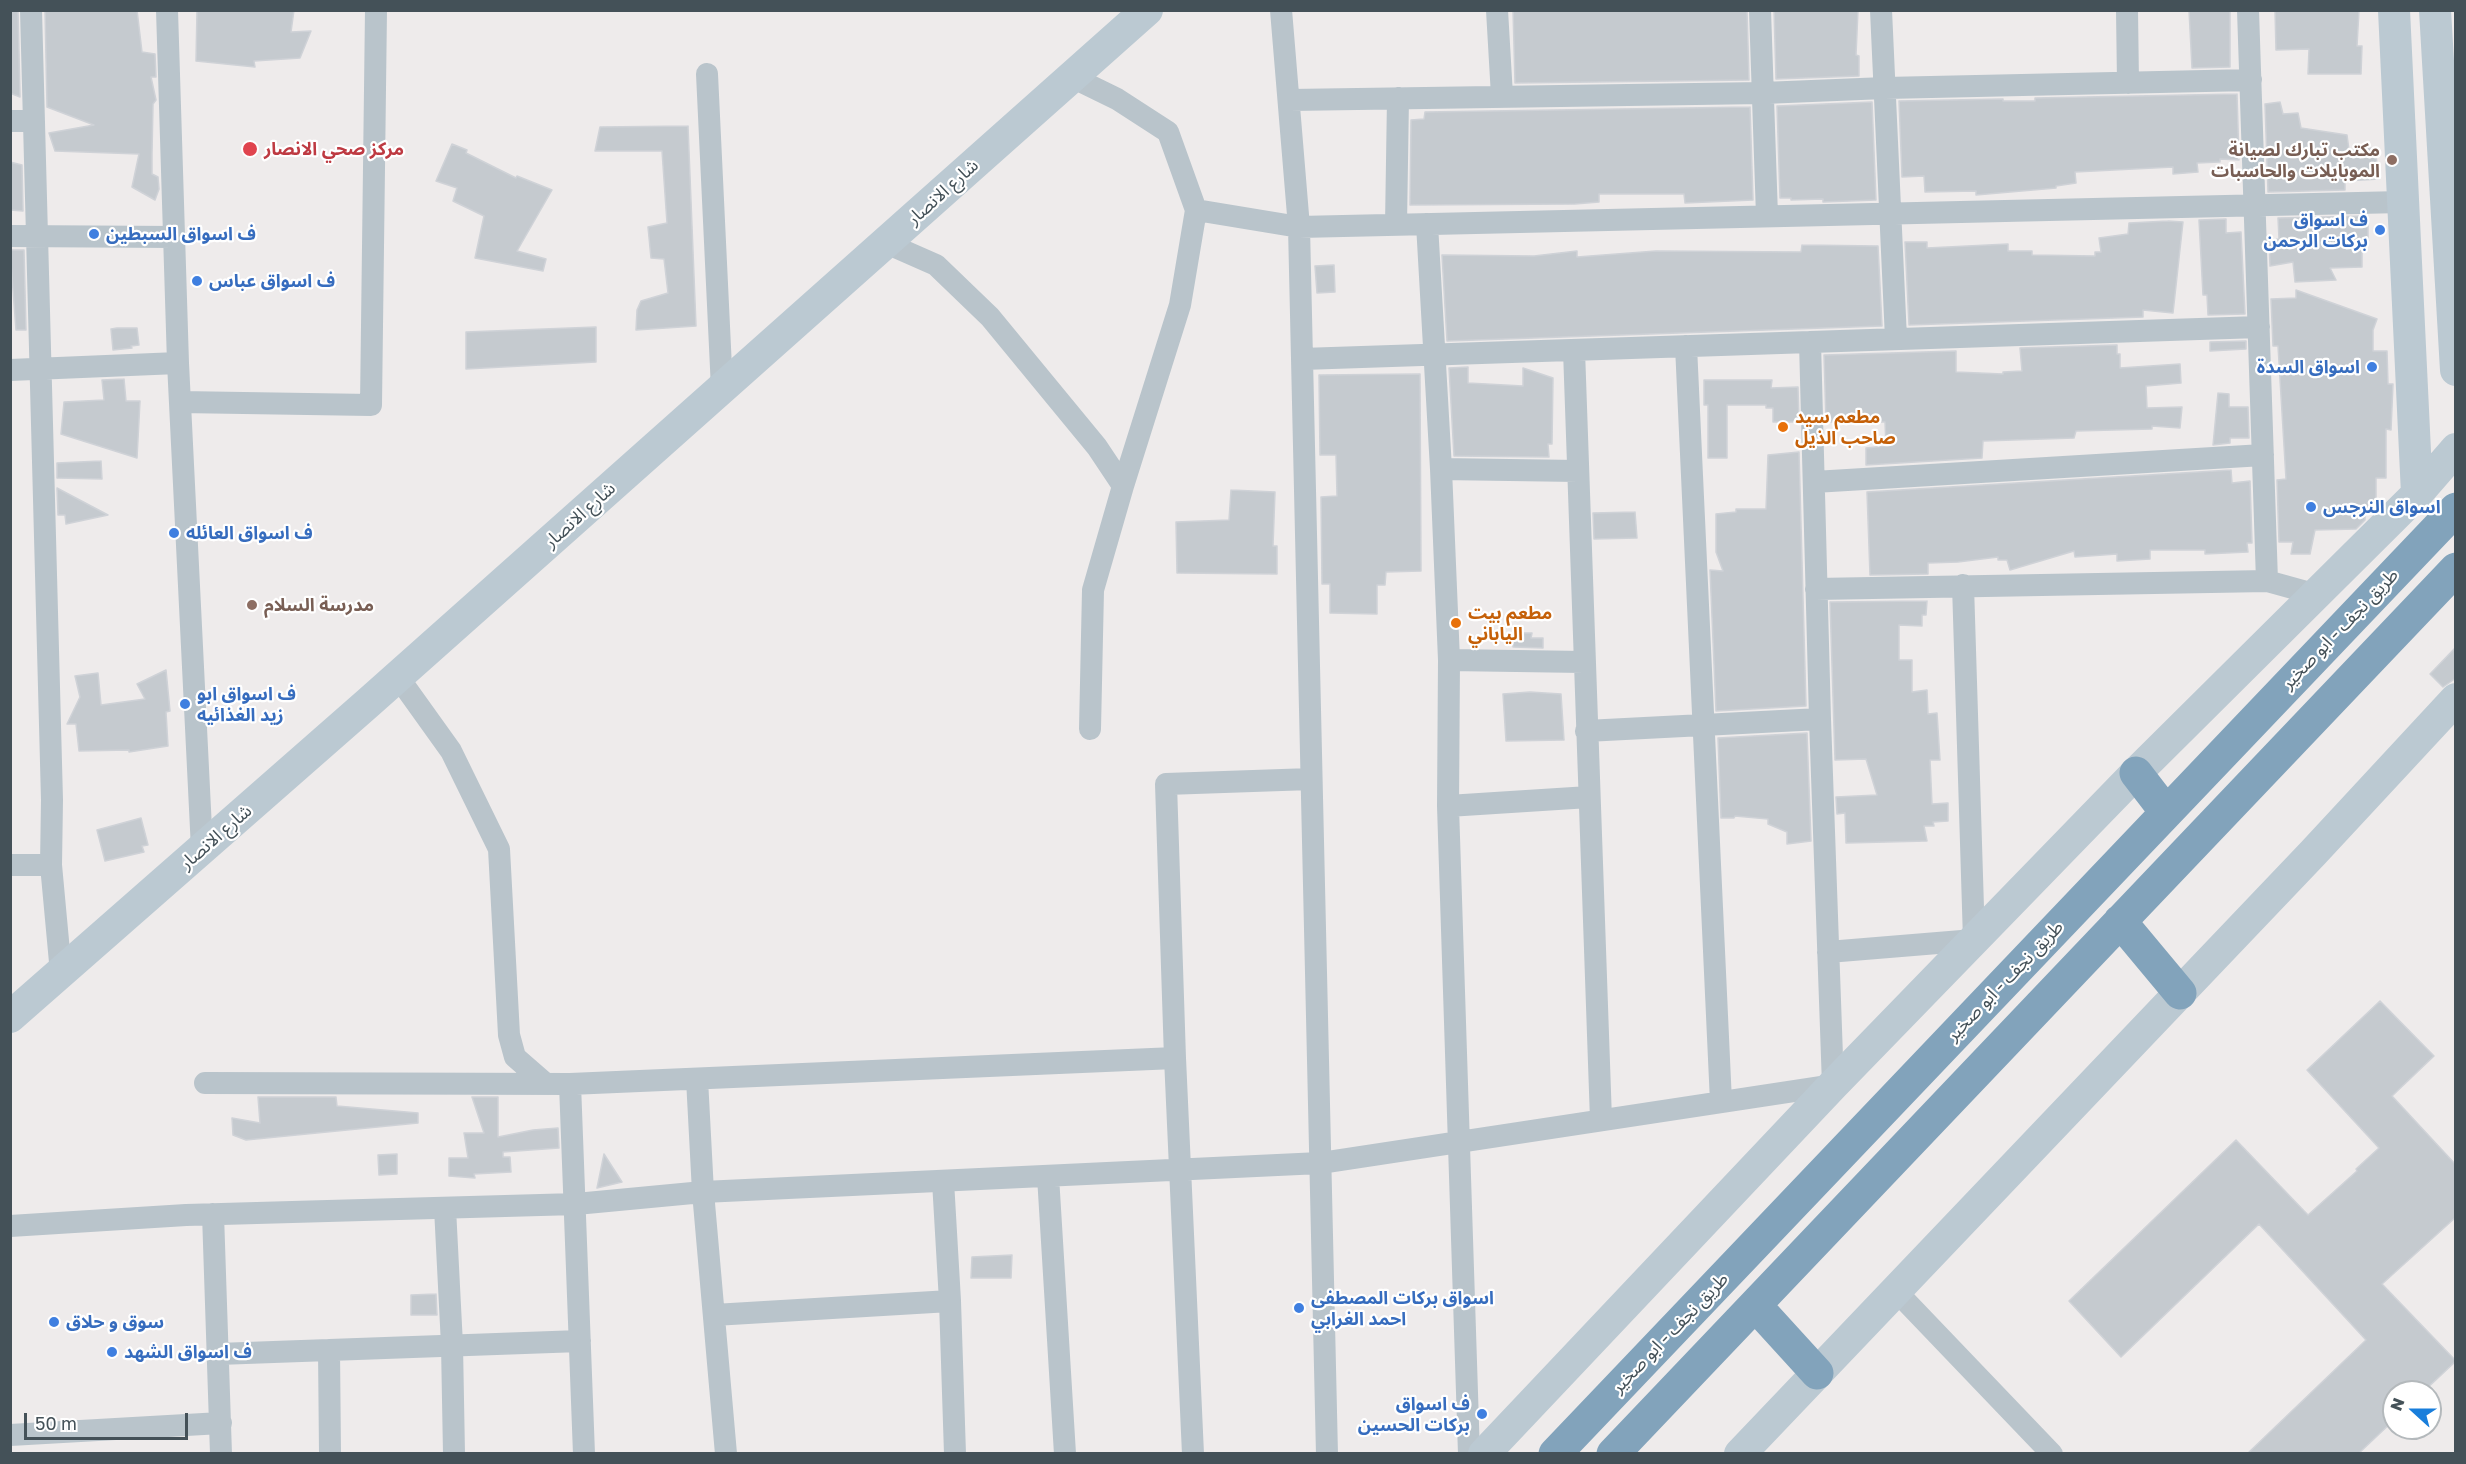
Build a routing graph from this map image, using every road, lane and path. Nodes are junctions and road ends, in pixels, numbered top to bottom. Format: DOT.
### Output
graph roads {
  1 [pos="31,10"];
  2 [pos="167,10"];
  3 [pos="376,10"];
  4 [pos="1147,10"];
  5 [pos="1281,10"];
  6 [pos="1497,10"];
  7 [pos="1760,10"];
  8 [pos="1881,10"];
  9 [pos="2127,10"];
  10 [pos="2248,10"];
  11 [pos="2394,10"];
  12 [pos="2435,10"];
  13 [pos="707,74"];
  14 [pos="1072,77"];
  15 [pos="2251,80"];
  16 [pos="2128,82"];
  17 [pos="1885,88"];
  18 [pos="1763,93"];
  19 [pos="1502,96"];
  20 [pos="1398,98"];
  21 [pos="1290,100"];
  22 [pos="2448,120"];
  23 [pos="10,121"];
  24 [pos="34,121"];
  25 [pos="2402,202"];
  26 [pos="2255,205"];
  27 [pos="1196,210"];
  28 [pos="1891,213"];
  29 [pos="1767,216"];
  30 [pos="1427,224"];
  31 [pos="1396,225"];
  32 [pos="1299,227"];
  33 [pos="10,236"];
  34 [pos="35,236"];
  35 [pos="174,237"];
  36 [pos="886,243"];
  37 [pos="2259,327"];
  38 [pos="1896,339"];
  39 [pos="1810,342"];
  40 [pos="1686,346"];
  41 [pos="1574,350"];
  42 [pos="1435,355"];
  43 [pos="1302,359"];
  44 [pos="178,363"];
  45 [pos="40,369"];
  46 [pos="2456,369"];
  47 [pos="10,370"];
  48 [pos="722,389"];
  49 [pos="180,402"];
  50 [pos="2456,449"];
  51 [pos="2263,456"];
  52 [pos="1441,469"];
  53 [pos="1578,471"];
  54 [pos="1814,482"];
  55 [pos="1123,486"];
  56 [pos="2417,494"];
  57 [pos="2456,509"];
  58 [pos="2412,553"];
  59 [pos="2447,578"];
  60 [pos="2267,581"];
  61 [pos="1963,585"];
  62 [pos="1816,589"];
  63 [pos="2314,594"];
  64 [pos="1449,660"];
  65 [pos="1584,662"];
  66 [pos="398,677"];
  67 [pos="2456,699"];
  68 [pos="1820,719"];
  69 [pos="1702,725"];
  70 [pos="1090,729"];
  71 [pos="1586,731"];
  72 [pos="2136,773"];
  73 [pos="1311,779"];
  74 [pos="1589,797"];
  75 [pos="1448,806"];
  76 [pos="2166,812"];
  77 [pos="202,849"];
  78 [pos="10,865"];
  79 [pos="51,865"];
  80 [pos="2120,921"];
  81 [pos="1974,940"];
  82 [pos="1828,952"];
  83 [pos="61,973"];
  84 [pos="2180,993"];
  85 [pos="10,1017"];
  86 [pos="1176,1058"];
  87 [pos="697,1079"];
  88 [pos="205,1083"];
  89 [pos="546,1084"];
  90 [pos="570,1084"];
  91 [pos="1833,1085"];
  92 [pos="1720,1102"];
  93 [pos="1601,1120"];
  94 [pos="1459,1142"];
  95 [pos="1320,1163"];
  96 [pos="1182,1169"];
  97 [pos="1048,1176"];
  98 [pos="943,1181"];
  99 [pos="703,1192"];
  100 [pos="576,1204"];
  101 [pos="445,1208"];
  102 [pos="213,1214"];
  103 [pos="10,1226"];
  104 [pos="1896,1291"];
  105 [pos="950,1301"];
  106 [pos="1755,1305"];
  107 [pos="714,1315"];
  108 [pos="580,1341"];
  109 [pos="452,1345"];
  110 [pos="329,1350"];
  111 [pos="218,1354"];
  112 [pos="1817,1373"];
  113 [pos="220,1423"];
  114 [pos="10,1435"];
  115 [pos="221,1454"];
  116 [pos="330,1454"];
  117 [pos="454,1454"];
  118 [pos="584,1454"];
  119 [pos="726,1454"];
  120 [pos="955,1454"];
  121 [pos="1065,1454"];
  122 [pos="1193,1454"];
  123 [pos="1327,1454"];
  124 [pos="1469,1454"];
  125 [pos="1484,1454"];
  126 [pos="1555,1454"];
  127 [pos="1613,1454"];
  128 [pos="1740,1454"];
  129 [pos="2052,1454"];
  1 -- 24 [label="street"];
  2 -- 35 [label="street"];
  3 -- 49 [label="street"];
  4 -- 14 [label="main road, شارع الانصار"];
  5 -- 21 [label="street"];
  6 -- 19 [label="street"];
  7 -- 18 [label="street"];
  8 -- 17 [label="street"];
  9 -- 16 [label="street"];
  10 -- 15 [label="street"];
  11 -- 25 [label="main road"];
  12 -- 22 [label="main road"];
  13 -- 48 [label="street"];
  14 -- 27 [label="street"];
  14 -- 36 [label="main road, شارع الانصار"];
  15 -- 16 [label="street"];
  15 -- 26 [label="street"];
  16 -- 17 [label="street"];
  17 -- 18 [label="street"];
  17 -- 28 [label="street"];
  18 -- 19 [label="street"];
  18 -- 29 [label="street"];
  19 -- 20 [label="street"];
  20 -- 21 [label="street"];
  20 -- 31 [label="street"];
  21 -- 32 [label="street"];
  22 -- 46 [label="main road"];
  23 -- 24 [label="street"];
  24 -- 34 [label="street"];
  25 -- 26 [label="street"];
  25 -- 56 [label="main road"];
  26 -- 28 [label="street"];
  26 -- 37 [label="street"];
  27 -- 32 [label="street"];
  27 -- 55 [label="street"];
  28 -- 29 [label="street"];
  28 -- 38 [label="street"];
  29 -- 30 [label="street"];
  30 -- 31 [label="street"];
  30 -- 42 [label="street"];
  31 -- 32 [label="street"];
  32 -- 43 [label="street"];
  33 -- 34 [label="street"];
  34 -- 35 [label="street"];
  34 -- 45 [label="street"];
  35 -- 44 [label="street"];
  36 -- 48 [label="main road, شارع الانصار"];
  36 -- 55 [label="street"];
  37 -- 38 [label="street"];
  37 -- 51 [label="street"];
  38 -- 39 [label="street"];
  39 -- 40 [label="street"];
  39 -- 54 [label="street"];
  40 -- 41 [label="street"];
  40 -- 69 [label="street"];
  41 -- 42 [label="street"];
  41 -- 53 [label="street"];
  42 -- 43 [label="street"];
  42 -- 52 [label="street"];
  43 -- 73 [label="street"];
  44 -- 45 [label="street"];
  44 -- 49 [label="street"];
  45 -- 47 [label="street"];
  45 -- 79 [label="street"];
  48 -- 66 [label="main road, شارع الانصار"];
  49 -- 77 [label="street"];
  50 -- 56 [label="main road"];
  51 -- 54 [label="street"];
  51 -- 60 [label="street"];
  52 -- 53 [label="street"];
  52 -- 64 [label="street"];
  53 -- 65 [label="street"];
  54 -- 62 [label="street"];
  55 -- 70 [label="street"];
  56 -- 63 [label="main road"];
  57 -- 58 [label="highway, طريق نجف - ابو صخير"];
  58 -- 59 [label="highway"];
  58 -- 76 [label="highway, طريق نجف - ابو صخير"];
  59 -- 80 [label="highway"];
  60 -- 61 [label="street"];
  60 -- 63 [label="street"];
  61 -- 62 [label="street"];
  61 -- 81 [label="street"];
  62 -- 68 [label="street"];
  63 -- 72 [label="main road"];
  64 -- 65 [label="street"];
  64 -- 75 [label="street"];
  65 -- 71 [label="street"];
  66 -- 77 [label="main road, شارع الانصار"];
  66 -- 89 [label="street"];
  67 -- 84 [label="main road"];
  68 -- 69 [label="street"];
  68 -- 82 [label="street"];
  69 -- 71 [label="street"];
  69 -- 92 [label="street"];
  71 -- 74 [label="street"];
  72 -- 76 [label="highway"];
  72 -- 81 [label="main road"];
  73 -- 86 [label="street"];
  73 -- 95 [label="street"];
  74 -- 75 [label="street"];
  74 -- 93 [label="street"];
  75 -- 94 [label="street"];
  76 -- 126 [label="highway, طريق نجف - ابو صخير"];
  77 -- 83 [label="main road, شارع الانصار"];
  78 -- 79 [label="street"];
  79 -- 83 [label="street"];
  80 -- 84 [label="highway"];
  80 -- 106 [label="highway"];
  81 -- 82 [label="street"];
  81 -- 91 [label="main road"];
  82 -- 91 [label="street"];
  83 -- 85 [label="main road, شارع الانصار"];
  84 -- 104 [label="main road"];
  86 -- 87 [label="street"];
  86 -- 96 [label="street"];
  87 -- 90 [label="street"];
  87 -- 99 [label="street"];
  88 -- 89 [label="street"];
  89 -- 90 [label="street"];
  90 -- 100 [label="street"];
  91 -- 92 [label="street"];
  91 -- 125 [label="main road"];
  92 -- 93 [label="street"];
  93 -- 94 [label="street"];
  94 -- 95 [label="street"];
  94 -- 124 [label="street"];
  95 -- 96 [label="street"];
  95 -- 123 [label="street"];
  96 -- 97 [label="street"];
  96 -- 122 [label="street"];
  97 -- 98 [label="street"];
  97 -- 121 [label="street"];
  98 -- 99 [label="street"];
  98 -- 105 [label="street"];
  99 -- 100 [label="street"];
  99 -- 107 [label="street"];
  100 -- 101 [label="street"];
  100 -- 108 [label="street"];
  101 -- 102 [label="street"];
  101 -- 109 [label="street"];
  102 -- 103 [label="street"];
  102 -- 111 [label="street"];
  104 -- 112 [label="main road"];
  104 -- 129 [label="street"];
  105 -- 107 [label="street"];
  105 -- 120 [label="street"];
  106 -- 112 [label="highway"];
  106 -- 127 [label="highway"];
  107 -- 119 [label="street"];
  108 -- 109 [label="street"];
  108 -- 118 [label="street"];
  109 -- 110 [label="street"];
  109 -- 117 [label="street"];
  110 -- 111 [label="street"];
  110 -- 116 [label="street"];
  111 -- 113 [label="street"];
  112 -- 128 [label="main road"];
  113 -- 114 [label="street"];
  113 -- 115 [label="street"];
}
